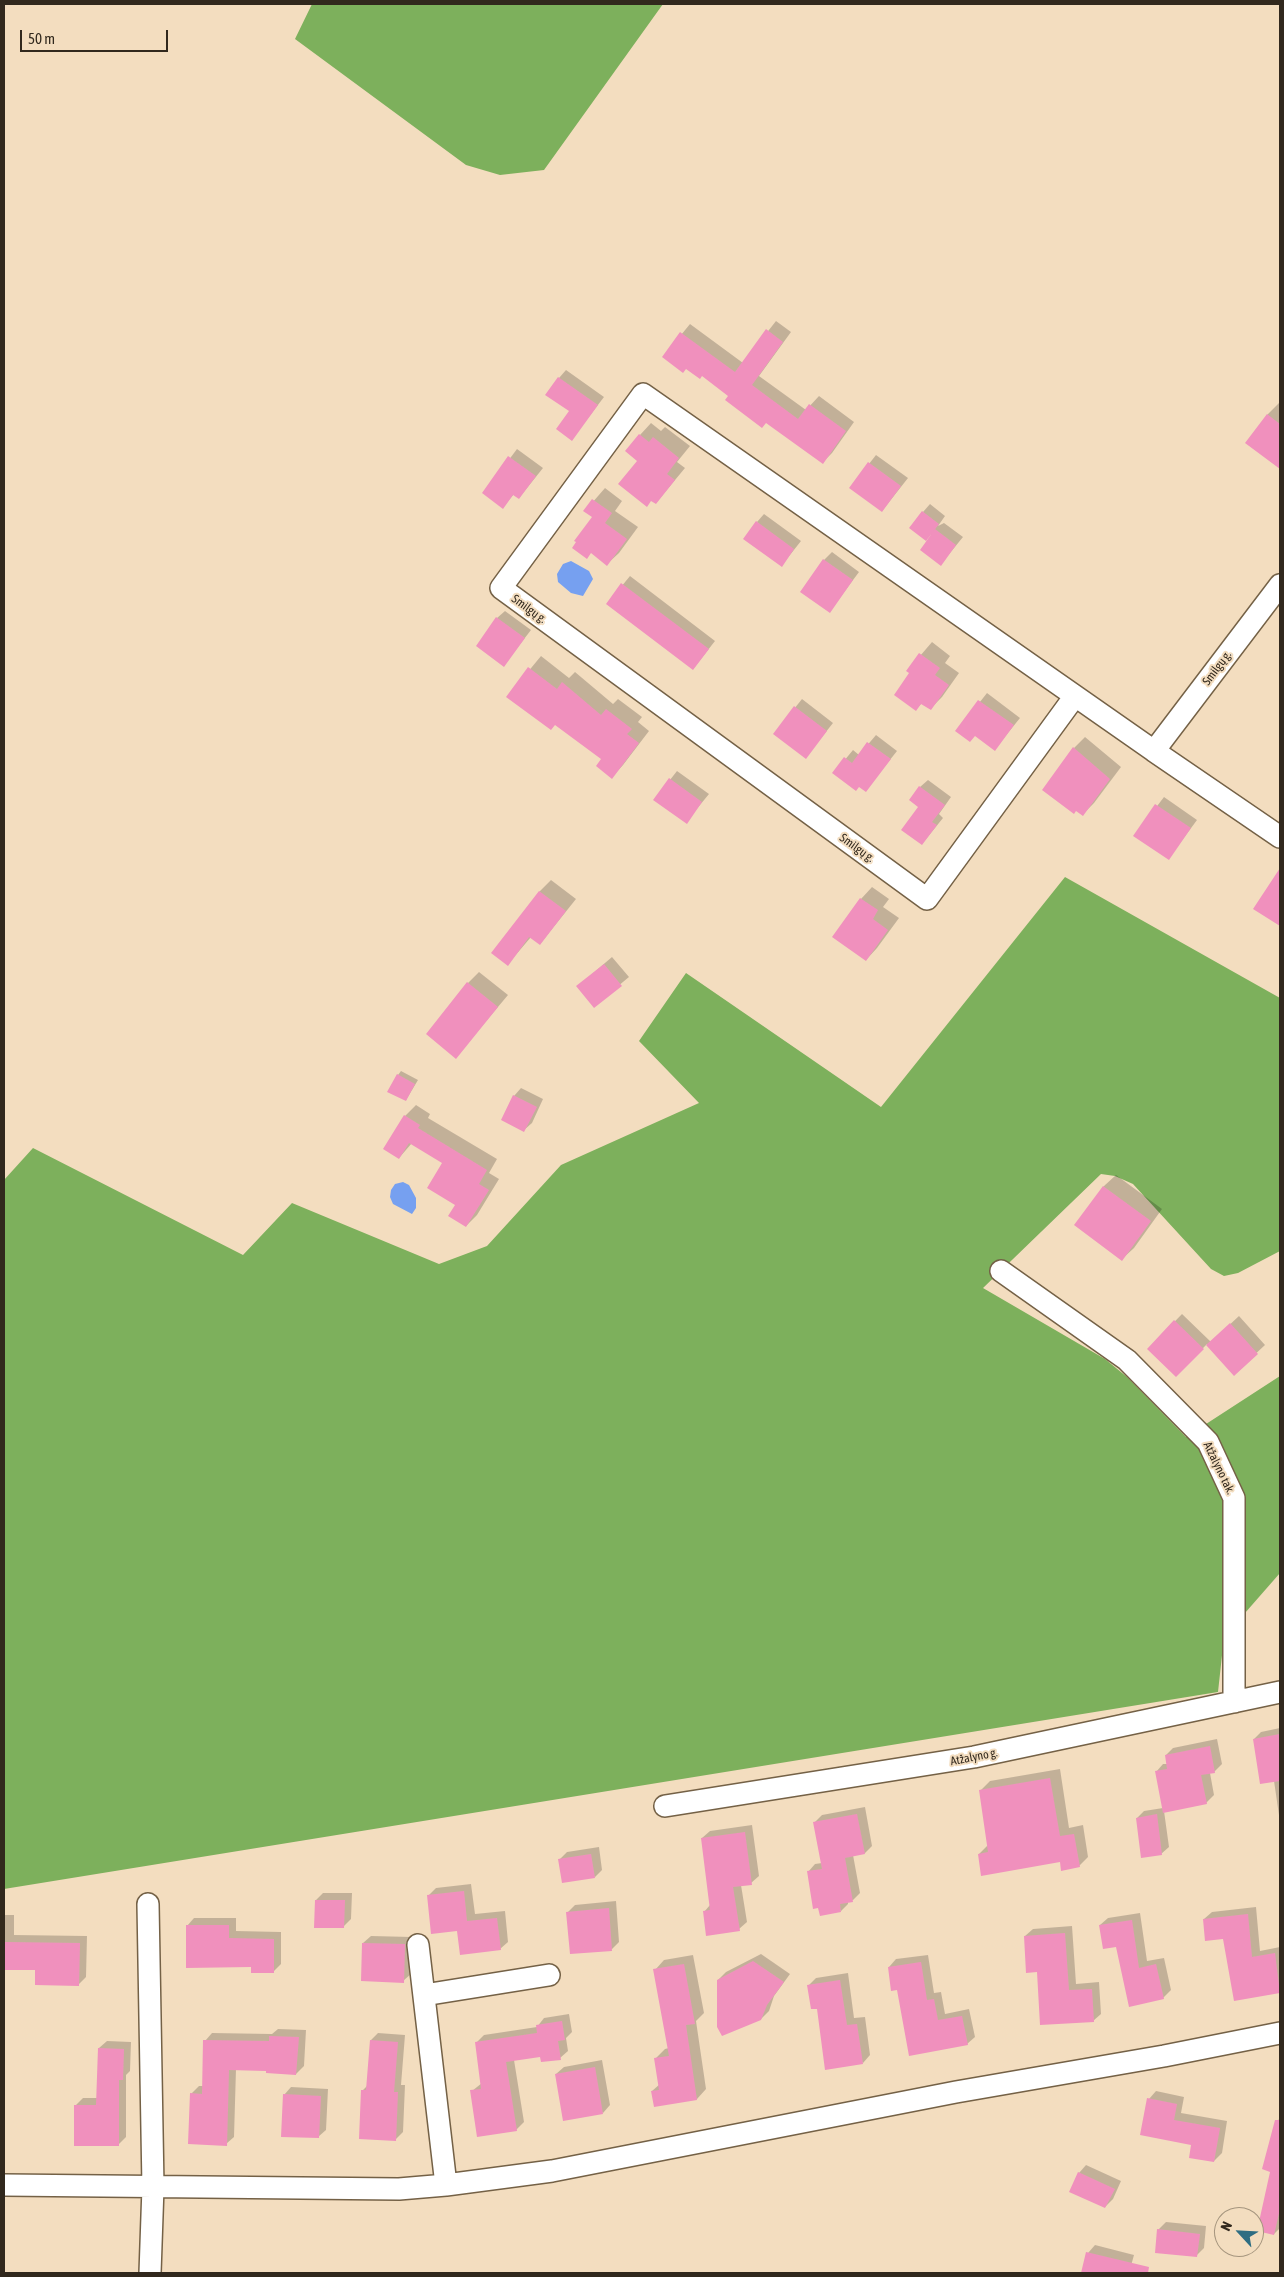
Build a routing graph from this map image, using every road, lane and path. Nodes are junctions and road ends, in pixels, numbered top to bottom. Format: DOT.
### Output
graph roads {
  1 [pos="1280,585"];
  2 [pos="1076,696"];
  3 [pos="1154,751"];
  4 [pos="1280,837"];
  5 [pos="1002,1272"];
  6 [pos="1280,1692"];
  7 [pos="1234,1702"];
  8 [pos="665,1806"];
  9 [pos="148,1904"];
  10 [pos="418,1945"];
  11 [pos="548,1975"];
  12 [pos="424,1995"];
  13 [pos="1280,2033"];
  14 [pos="4,2185"];
  15 [pos="446,2185"];
  16 [pos="153,2187"];
  17 [pos="150,2273"];
  1 -- 3 [label="street, Smilgų g."];
  2 -- 2 [label="street, Smilgų g."];
  2 -- 3 [label="street, Smilgų g."];
  3 -- 4 [label="street, Smilgų g."];
  5 -- 7 [label="street, Atžalyno tak."];
  6 -- 7 [label="street, Atžalyno g."];
  7 -- 8 [label="street, Atžalyno g."];
  9 -- 16 [label="street"];
  10 -- 12 [label="street"];
  11 -- 12 [label="street"];
  12 -- 15 [label="street"];
  13 -- 15 [label="street"];
  14 -- 16 [label="street"];
  15 -- 16 [label="street"];
  16 -- 17 [label="street"];
}
